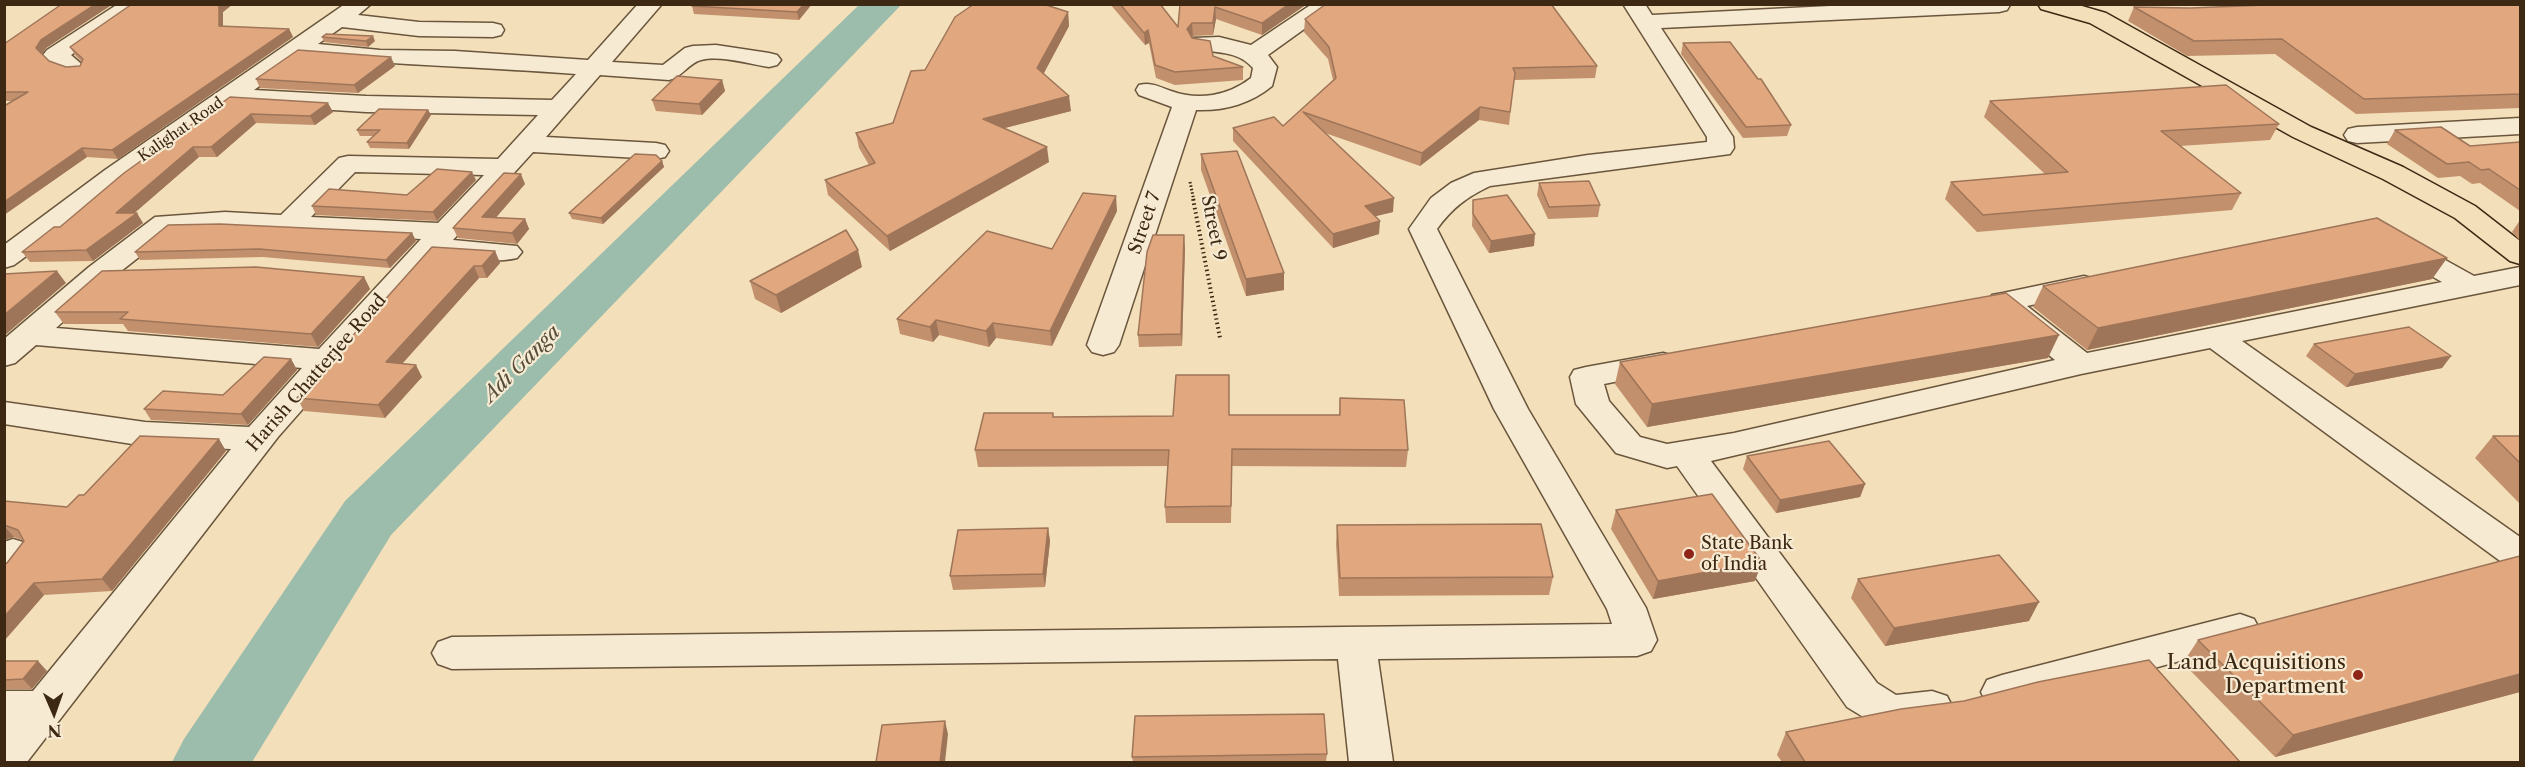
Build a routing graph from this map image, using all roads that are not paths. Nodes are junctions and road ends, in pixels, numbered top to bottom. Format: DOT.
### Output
graph roads {
  1 [pos="134,4"];
  2 [pos="360,4"];
  3 [pos="651,4"];
  4 [pos="1328,4"];
  5 [pos="2049,4"];
  6 [pos="1999,5"];
  7 [pos="1640,13"];
  8 [pos="338,20"];
  9 [pos="493,30"];
  10 [pos="1201,43"];
  11 [pos="298,48"];
  12 [pos="1253,54"];
  13 [pos="769,60"];
  14 [pos="74,68"];
  15 [pos="596,68"];
  16 [pos="1148,90"];
  17 [pos="229,96"];
  18 [pos="1186,102"];
  19 [pos="560,108"];
  20 [pos="2520,126"];
  21 [pos="2357,135"];
  22 [pos="656,151"];
  23 [pos="517,155"];
  24 [pos="288,224"];
  25 [pos="2378,234"];
  26 [pos="18,237"];
  27 [pos="437,241"];
  28 [pos="507,252"];
  29 [pos="2520,255"];
  30 [pos="12,269"];
  31 [pos="142,271"];
  32 [pos="100,273"];
  33 [pos="62,274"];
  34 [pos="2520,276"];
  35 [pos="364,277"];
  36 [pos="398,280"];
  37 [pos="2109,280"];
  38 [pos="2470,286"];
  39 [pos="2003,302"];
  40 [pos="1968,308"];
  41 [pos="28,335"];
  42 [pos="2215,337"];
  43 [pos="1103,345"];
  44 [pos="4,356"];
  45 [pos="1690,358"];
  46 [pos="327,360"];
  47 [pos="2081,364"];
  48 [pos="4,413"];
  49 [pos="258,439"];
  50 [pos="1687,454"];
  51 [pos="2520,557"];
  52 [pos="2474,570"];
  53 [pos="2277,621"];
  54 [pos="1356,644"];
  55 [pos="452,654"];
  56 [pos="24,708"];
  57 [pos="4,759"];
  58 [pos="1371,762"];
  1 -- 14 [label="street"];
  2 -- 8 [label="street, Kalighat Road"];
  3 -- 15 [label="street, Harish Chatterjee Road"];
  4 -- 12 [label="street"];
  5 -- 29 [label="main road"];
  6 -- 7 [label="street"];
  7 -- 54 [label="street"];
  8 -- 9 [label="street"];
  8 -- 11 [label="street, Kalighat Road"];
  10 -- 12 [label="street"];
  11 -- 15 [label="street"];
  11 -- 17 [label="street, Kalighat Road"];
  12 -- 18 [label="street"];
  13 -- 15 [label="street"];
  15 -- 19 [label="street, Harish Chatterjee Road"];
  16 -- 18 [label="street"];
  17 -- 19 [label="street"];
  17 -- 26 [label="street, Kalighat Road"];
  18 -- 43 [label="street, Street 7"];
  19 -- 23 [label="street, Harish Chatterjee Road"];
  20 -- 21 [label="street"];
  22 -- 23 [label="street"];
  23 -- 24 [label="street"];
  23 -- 27 [label="street, Harish Chatterjee Road"];
  24 -- 27 [label="street"];
  24 -- 32 [label="street"];
  25 -- 38 [label="street"];
  26 -- 30 [label="street, Kalighat Road"];
  27 -- 28 [label="street"];
  27 -- 36 [label="street, Harish Chatterjee Road"];
  31 -- 32 [label="street"];
  32 -- 33 [label="street"];
  32 -- 41 [label="street"];
  34 -- 38 [label="street"];
  35 -- 36 [label="street"];
  36 -- 46 [label="street, Harish Chatterjee Road"];
  37 -- 39 [label="street"];
  38 -- 42 [label="street"];
  39 -- 40 [label="street"];
  39 -- 47 [label="street"];
  41 -- 44 [label="street"];
  41 -- 46 [label="street"];
  42 -- 47 [label="street"];
  42 -- 51 [label="street"];
  45 -- 50 [label="street"];
  46 -- 49 [label="street, Harish Chatterjee Road"];
  47 -- 50 [label="street"];
  48 -- 49 [label="street"];
  49 -- 56 [label="street, Harish Chatterjee Road"];
  50 -- 53 [label="street"];
  51 -- 52 [label="street"];
  54 -- 55 [label="street"];
  54 -- 58 [label="street"];
  56 -- 57 [label="street, Harish Chatterjee Road"];
}
